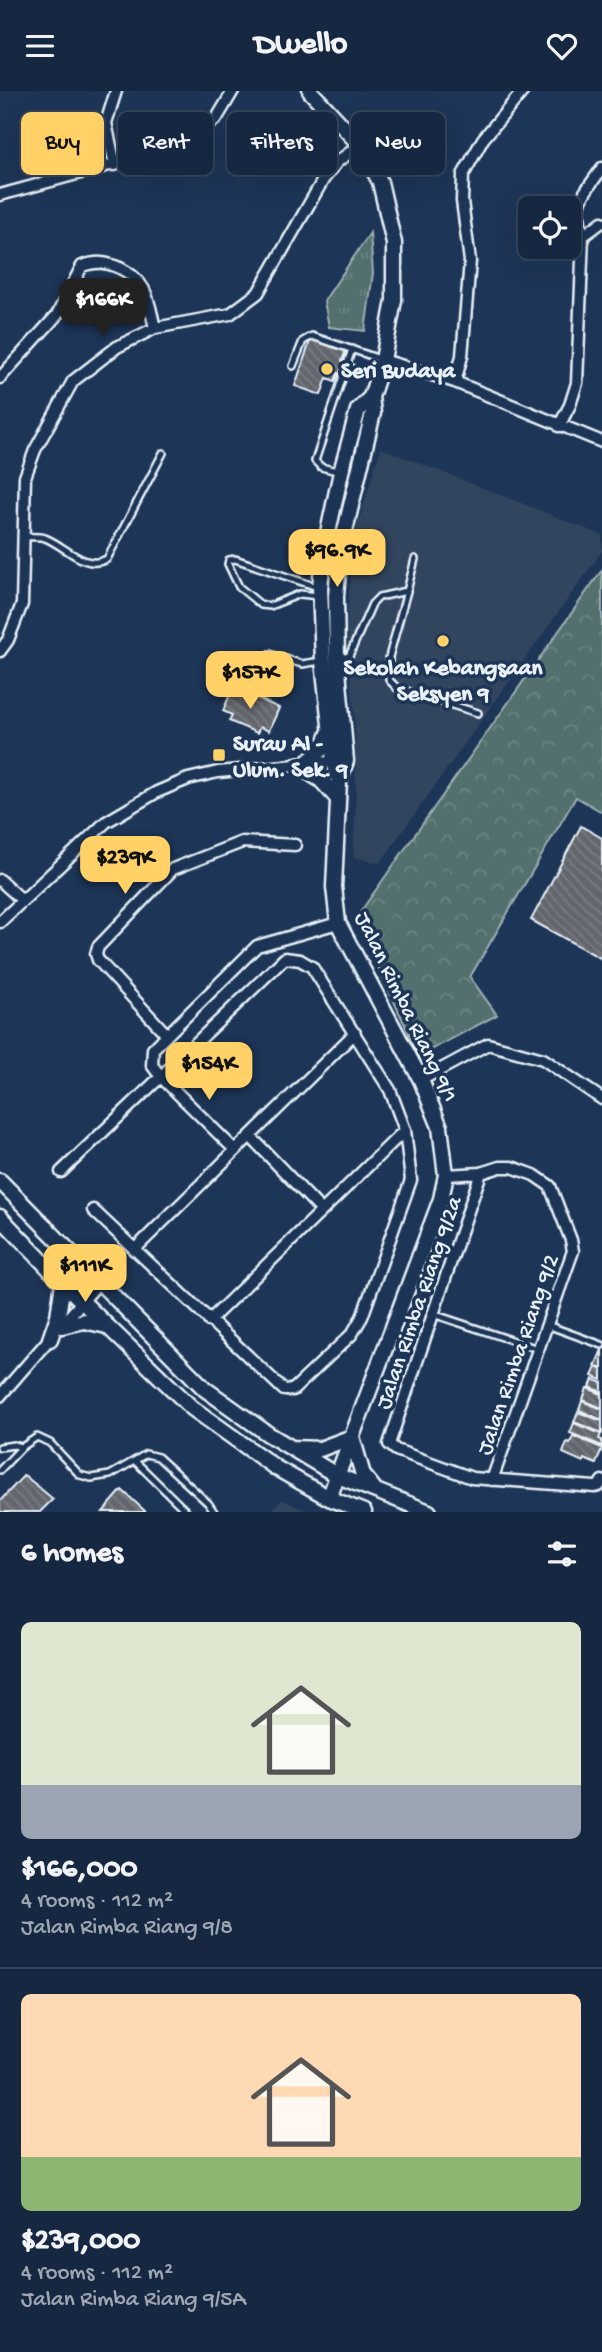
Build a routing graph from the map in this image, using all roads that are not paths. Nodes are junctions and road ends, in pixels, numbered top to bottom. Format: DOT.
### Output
graph roads {
  1 [pos="116,91"];
  2 [pos="233,91"];
  3 [pos="310,91"];
  4 [pos="523,91"];
  5 [pos="351,135"];
  6 [pos="351,152"];
  7 [pos="115,165"];
  8 [pos="602,168"];
  9 [pos="376,175"];
  10 [pos="0,195"];
  11 [pos="602,222"];
  12 [pos="583,236"];
  13 [pos="155,328"];
  14 [pos="352,349"];
  15 [pos="383,360"];
  16 [pos="293,366"];
  17 [pos="0,378"];
  18 [pos="454,382"];
  19 [pos="370,397"];
  20 [pos="559,425"];
  21 [pos="602,442"];
  22 [pos="163,453"];
  23 [pos="341,472"];
  24 [pos="357,477"];
  25 [pos="23,537"];
  26 [pos="415,559"];
  27 [pos="407,591"];
  28 [pos="319,592"];
  29 [pos="0,651"];
  30 [pos="270,654"];
  31 [pos="330,660"];
  32 [pos="478,713"];
  33 [pos="330,731"];
  34 [pos="340,761"];
  35 [pos="301,765"];
  36 [pos="338,799"];
  37 [pos="295,845"];
  38 [pos="0,880"];
  39 [pos="22,900"];
  40 [pos="0,922"];
  41 [pos="338,923"];
  42 [pos="355,1033"];
  43 [pos="167,1035"];
  44 [pos="161,1077"];
  45 [pos="421,1080"];
  46 [pos="602,1099"];
  47 [pos="405,1130"];
  48 [pos="250,1136"];
  49 [pos="235,1150"];
  50 [pos="61,1173"];
  51 [pos="481,1173"];
  52 [pos="446,1175"];
  53 [pos="0,1181"];
  54 [pos="93,1210"];
  55 [pos="322,1211"];
  56 [pos="0,1217"];
  57 [pos="134,1249"];
  58 [pos="63,1283"];
  59 [pos="99,1283"];
  60 [pos="83,1301"];
  61 [pos="433,1314"];
  62 [pos="209,1321"];
  63 [pos="547,1325"];
  64 [pos="61,1326"];
  65 [pos="108,1327"];
  66 [pos="50,1339"];
  67 [pos="602,1345"];
  68 [pos="538,1349"];
  69 [pos="0,1396"];
  70 [pos="352,1437"];
  71 [pos="0,1447"];
  72 [pos="22,1447"];
  73 [pos="292,1448"];
  74 [pos="135,1462"];
  75 [pos="0,1470"];
  76 [pos="338,1476"];
  77 [pos="492,1480"];
  78 [pos="601,1485"];
  79 [pos="378,1493"];
  80 [pos="329,1498"];
  81 [pos="187,1512"];
  82 [pos="214,1512"];
  83 [pos="364,1512"];
  84 [pos="429,1512"];
  1 -- 7 [label="street"];
  2 -- 7 [label="street"];
  3 -- 5 [label="street, Jalan Rimba Riang 9/1"];
  4 -- 18 [label="street"];
  6 -- 13 [label="street"];
  7 -- 10 [label="street"];
  8 -- 12 [label="street"];
  9 -- 15 [label="street, Jalan Rimba Riang 9/1"];
  11 -- 12 [label="street"];
  12 -- 20 [label="street"];
  13 -- 17 [label="street"];
  13 -- 25 [label="street"];
  14 -- 15 [label="lane"];
  14 -- 16 [label="lane"];
  14 -- 23 [label="lane"];
  15 -- 18 [label="street"];
  15 -- 19 [label="street, Jalan Rimba Riang 9/1"];
  18 -- 20 [label="street"];
  19 -- 23 [label="street, Jalan Rimba Riang 9/1"];
  19 -- 24 [label="street"];
  20 -- 21 [label="street"];
  22 -- 25 [label="lane"];
  23 -- 24 [label="street"];
  23 -- 28 [label="street, Jalan Rimba Riang 9/1"];
  24 -- 31 [label="street"];
  25 -- 29 [label="street"];
  26 -- 27 [label="lane"];
  27 -- 31 [label="lane"];
  27 -- 32 [label="lane"];
  28 -- 28 [label="lane"];
  28 -- 31 [label="street, Jalan Rimba Riang 9/1"];
  30 -- 31 [label="lane"];
  31 -- 33 [label="street, Jalan Rimba Riang 9/1"];
  31 -- 34 [label="street"];
  33 -- 34 [label="street, Jalan Rimba Riang 9/1"];
  33 -- 35 [label="street"];
  34 -- 35 [label="street"];
  34 -- 36 [label="street, Jalan Rimba Riang 9/1"];
  35 -- 36 [label="street"];
  35 -- 39 [label="street"];
  36 -- 41 [label="street, Jalan Rimba Riang 9/1"];
  37 -- 43 [label="street"];
  38 -- 39 [label="street"];
  39 -- 40 [label="street"];
  41 -- 43 [label="street"];
  41 -- 45 [label="street, Jalan Rimba Riang 9/1"];
  42 -- 44 [label="street"];
  42 -- 47 [label="street"];
  42 -- 48 [label="street"];
  43 -- 44 [label="street"];
  44 -- 49 [label="street"];
  44 -- 50 [label="street"];
  45 -- 46 [label="street"];
  45 -- 52 [label="street, Jalan Rimba Riang 9/1"];
  47 -- 55 [label="street"];
  47 -- 62 [label="street"];
  48 -- 49 [label="street"];
  48 -- 55 [label="street"];
  49 -- 57 [label="street"];
  51 -- 52 [label="street, Jalan Rimba Riang 9/2"];
  51 -- 61 [label="street, Jalan Rimba Riang 9/2a"];
  51 -- 63 [label="street, Jalan Rimba Riang 9/2"];
  52 -- 70 [label="street, Jalan Rimba Riang 9/1"];
  53 -- 59 [label="street"];
  54 -- 57 [label="street"];
  55 -- 62 [label="street"];
  56 -- 58 [label="street"];
  57 -- 62 [label="street"];
  58 -- 60 [label="street"];
  58 -- 66 [label="street"];
  59 -- 60 [label="street"];
  59 -- 73 [label="street"];
  60 -- 64 [label="street"];
  60 -- 65 [label="street"];
  61 -- 68 [label="lane"];
  61 -- 77 [label="street, Jalan Rimba Riang 9/2a"];
  63 -- 67 [label="lane"];
  63 -- 68 [label="street, Jalan Rimba Riang 9/2"];
  64 -- 65 [label="street"];
  64 -- 66 [label="street"];
  65 -- 80 [label="street"];
  66 -- 69 [label="street"];
  68 -- 77 [label="street, Jalan Rimba Riang 9/2"];
  70 -- 73 [label="street"];
  70 -- 76 [label="street, Jalan Rimba Riang 9/1"];
  70 -- 79 [label="street"];
  71 -- 72 [label="lane"];
  72 -- 74 [label="lane"];
  72 -- 75 [label="lane"];
  73 -- 76 [label="street"];
  74 -- 81 [label="lane"];
  74 -- 82 [label="lane"];
  76 -- 79 [label="street"];
  76 -- 80 [label="street, Jalan Rimba Riang 9/1"];
  77 -- 78 [label="street"];
  79 -- 84 [label="street"];
  80 -- 83 [label="street"];
}
